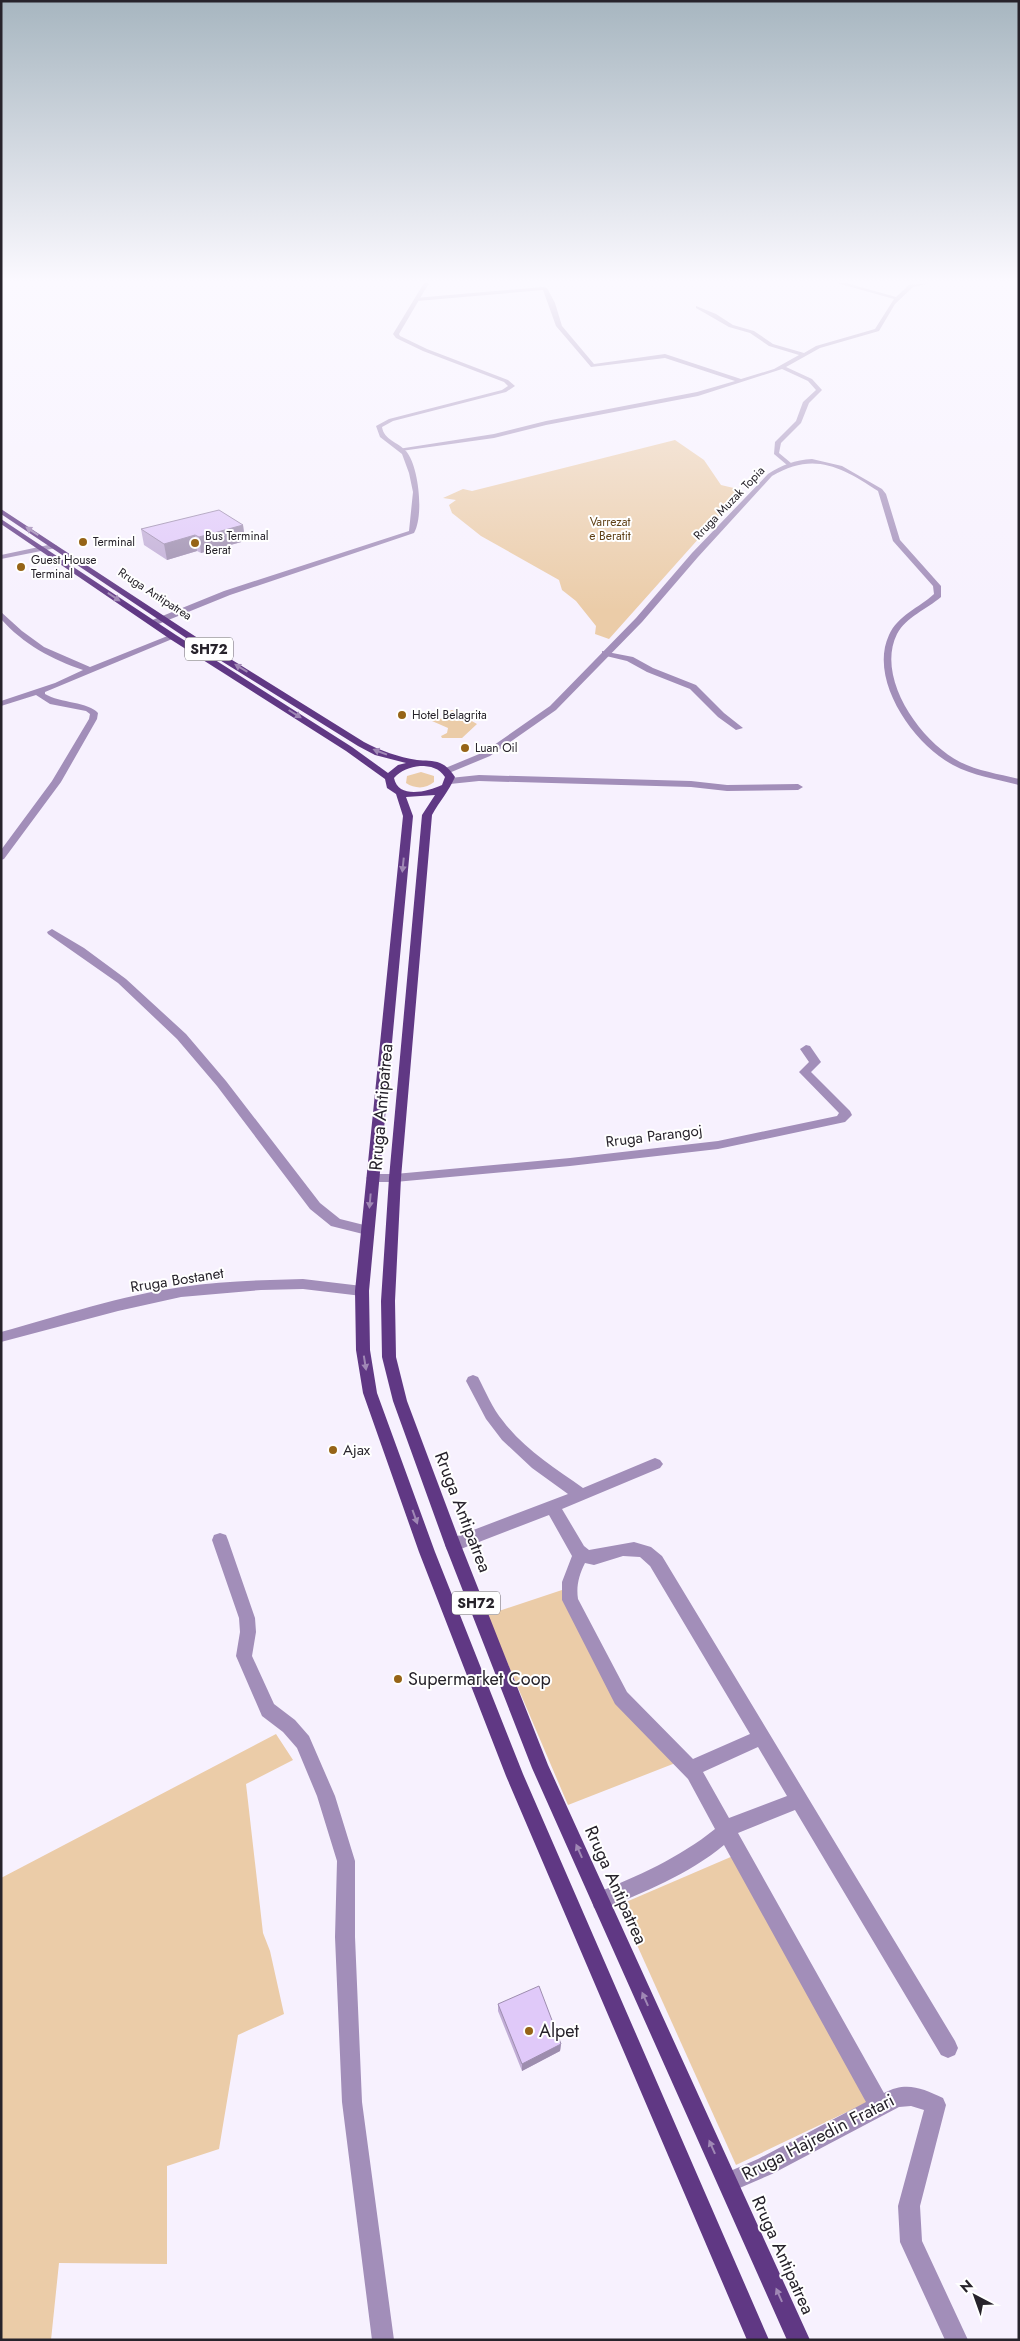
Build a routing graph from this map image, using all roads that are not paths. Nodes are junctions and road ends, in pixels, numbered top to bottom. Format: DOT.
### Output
graph roads {
  1 [pos="499,392"];
  2 [pos="702,392"];
  3 [pos="817,392"];
  4 [pos="400,449"];
  5 [pos="789,464"];
  6 [pos="1,511"];
  7 [pos="1,521"];
  8 [pos="53,546"];
  9 [pos="41,549"];
  10 [pos="1,557"];
  11 [pos="108,582"];
  12 [pos="96,585"];
  13 [pos="2,616"];
  14 [pos="165,620"];
  15 [pos="153,623"];
  16 [pos="173,637"];
  17 [pos="605,653"];
  18 [pos="90,670"];
  19 [pos="42,690"];
  20 [pos="277,690"];
  21 [pos="263,694"];
  22 [pos="1,704"];
  23 [pos="739,728"];
  24 [pos="427,764"];
  25 [pos="446,771"];
  26 [pos="388,778"];
  27 [pos="450,781"];
  28 [pos="1019,782"];
  29 [pos="798,787"];
  30 [pos="442,790"];
  31 [pos="400,792"];
  32 [pos="1,858"];
  33 [pos="52,932"];
  34 [pos="806,1049"];
  35 [pos="372,1178"];
  36 [pos="395,1178"];
  37 [pos="367,1230"];
  38 [pos="362,1291"];
  39 [pos="1,1337"];
  40 [pos="473,1381"];
  41 [pos="655,1464"];
  42 [pos="582,1495"];
  43 [pos="552,1506"];
  44 [pos="220,1540"];
  45 [pos="453,1545"];
  46 [pos="581,1555"];
  47 [pos="762,1737"];
  48 [pos="692,1769"];
  49 [pos="799,1800"];
  50 [pos="726,1830"];
  51 [pos="601,1901"];
  52 [pos="948,2048"];
  53 [pos="879,2106"];
  54 [pos="728,2182"];
  55 [pos="383,2340"];
  56 [pos="758,2340"];
  57 [pos="799,2340"];
  58 [pos="957,2340"];
  1 -- 4 [label="street"];
  2 -- 4 [label="street"];
  3 -- 5 [label="street"];
  4 -- 14 [label="street"];
  5 -- 17 [label="street, Rruga Muzak Topia"];
  5 -- 28 [label="street, Rruga Muzak Topia"];
  8 -- 6 [label="main road, Rruga Antipatrea / SH72, one-way"];
  7 -- 9 [label="main road, Rruga Antipatrea / SH72"];
  8 -- 9 [label="street"];
  8 -- 11 [label="main road, Rruga Antipatrea / SH72"];
  9 -- 10 [label="street"];
  9 -- 12 [label="main road, Rruga Antipatrea / SH72"];
  11 -- 12 [label="main road"];
  11 -- 14 [label="main road, Rruga Antipatrea / SH72"];
  12 -- 15 [label="main road, Rruga Antipatrea / SH72, one-way"];
  13 -- 18 [label="street"];
  14 -- 15 [label="street"];
  20 -- 14 [label="main road, Rruga Antipatrea / SH72, one-way"];
  15 -- 16 [label="main road, Rruga Antipatrea / SH72"];
  16 -- 18 [label="street"];
  16 -- 21 [label="main road, Rruga Antipatrea / SH72"];
  17 -- 23 [label="street"];
  17 -- 25 [label="street, Rruga Muzak Topia"];
  18 -- 19 [label="street"];
  19 -- 22 [label="street"];
  19 -- 32 [label="street"];
  20 -- 21 [label="street"];
  24 -- 20 [label="main road, Rruga Antipatrea / SH72, one-way"];
  21 -- 26 [label="main road, Rruga Antipatrea / SH72, one-way"];
  24 -- 25 [label="main road, Rruga Antipatrea / SH72"];
  24 -- 26 [label="main road, Rruga Antipatrea / SH72"];
  25 -- 27 [label="main road"];
  26 -- 31 [label="main road, Rruga Antipatrea / SH72"];
  27 -- 29 [label="street"];
  27 -- 30 [label="main road, Rruga Antipatrea / SH72"];
  30 -- 31 [label="main road"];
  30 -- 36 [label="main road, Rruga Antipatrea / SH72"];
  31 -- 35 [label="main road, Rruga Antipatrea / SH72, one-way"];
  33 -- 37 [label="street"];
  34 -- 36 [label="street, Rruga Parangoj"];
  35 -- 36 [label="street, Rruga Parangoj"];
  35 -- 37 [label="main road, Rruga Antipatrea / SH72, one-way"];
  36 -- 45 [label="main road, Rruga Antipatrea / SH72"];
  37 -- 38 [label="main road, Rruga Antipatrea / SH72"];
  38 -- 39 [label="street, Rruga Bostanet"];
  38 -- 56 [label="main road, Rruga Antipatrea / SH72, one-way"];
  40 -- 42 [label="street"];
  41 -- 42 [label="street"];
  42 -- 43 [label="street"];
  43 -- 45 [label="street"];
  43 -- 46 [label="street"];
  44 -- 55 [label="street"];
  51 -- 45 [label="main road, Rruga Antipatrea / SH72, one-way"];
  46 -- 47 [label="street"];
  46 -- 48 [label="street"];
  47 -- 48 [label="street"];
  47 -- 49 [label="street"];
  48 -- 50 [label="street"];
  49 -- 50 [label="street"];
  49 -- 52 [label="street"];
  50 -- 51 [label="street"];
  50 -- 53 [label="street"];
  54 -- 51 [label="main road, Rruga Antipatrea / SH72, one-way"];
  53 -- 54 [label="street, Rruga Hajredin Fratari"];
  53 -- 58 [label="street, Rruga Hajredin Fratari"];
  57 -- 54 [label="main road, Rruga Antipatrea / SH72, one-way"];
}
